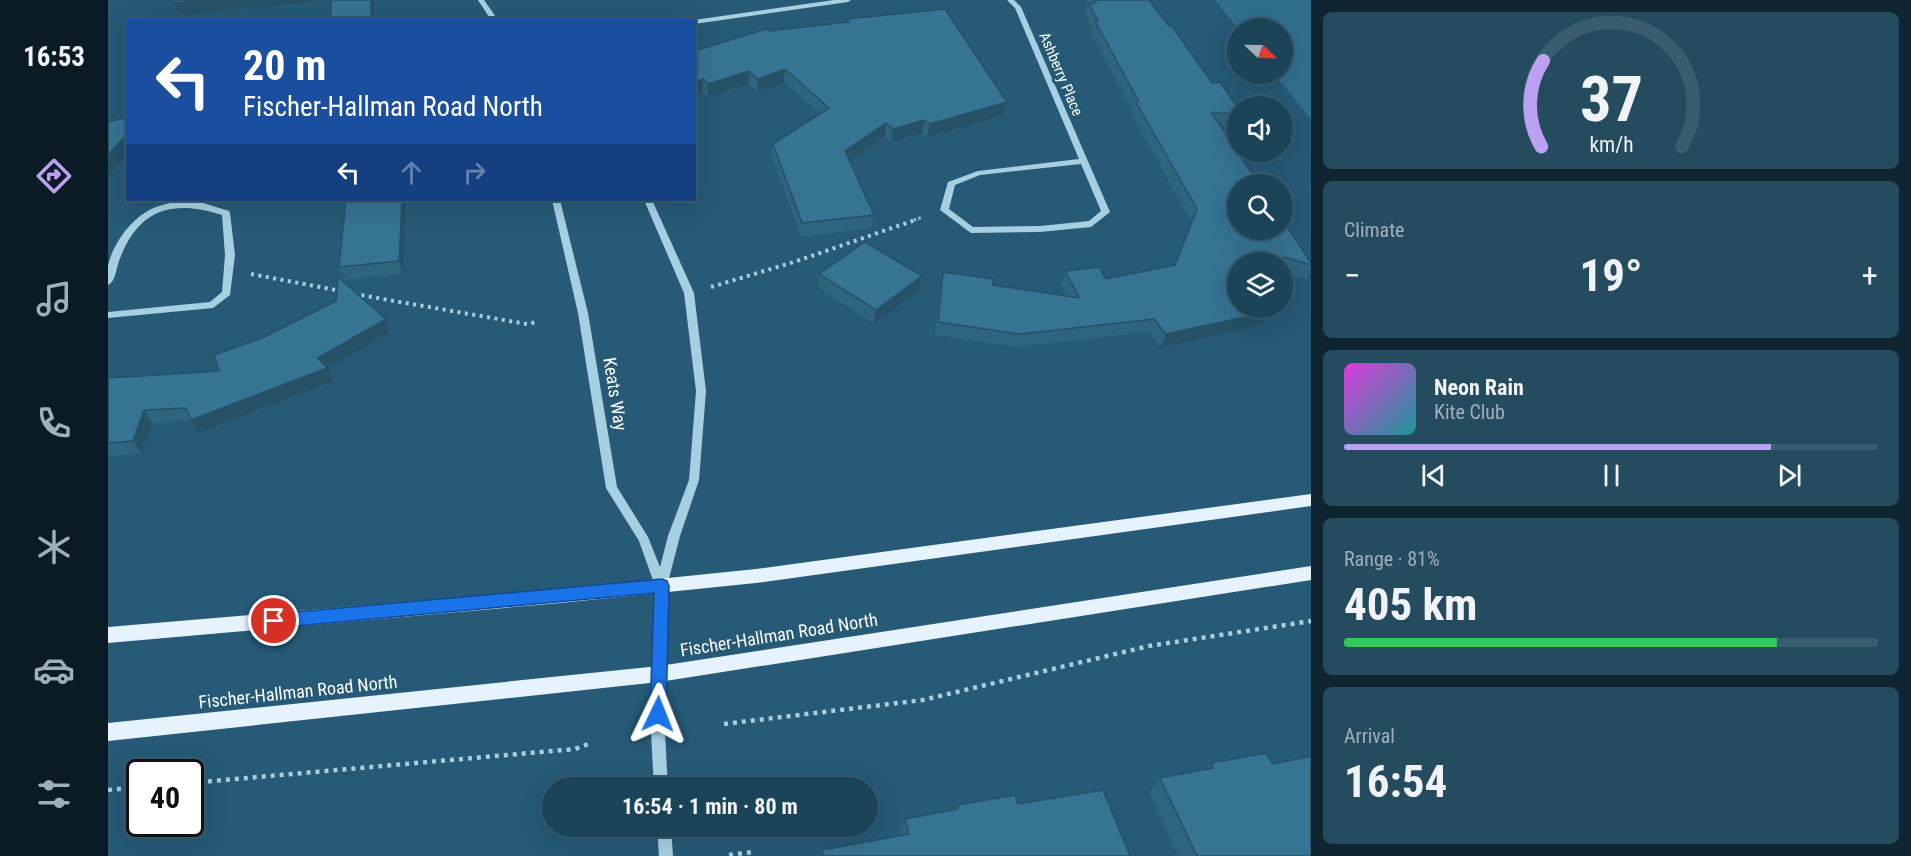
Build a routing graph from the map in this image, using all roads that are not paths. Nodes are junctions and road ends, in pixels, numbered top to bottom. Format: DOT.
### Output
graph roads {
  1 [pos="481,0"];
  2 [pos="848,0"];
  3 [pos="1010,0"];
  4 [pos="494,18"];
  5 [pos="696,22"];
  6 [pos="1084,161"];
  7 [pos="556,201"];
  8 [pos="648,201"];
  9 [pos="108,282"];
  10 [pos="108,315"];
  11 [pos="1311,500"];
  12 [pos="1311,573"];
  13 [pos="662,586"];
  14 [pos="108,635"];
  15 [pos="659,674"];
  16 [pos="108,732"];
  17 [pos="660,777"];
  18 [pos="665,837"];
  19 [pos="666,856"];
  1 -- 4 [label="street"];
  2 -- 5 [label="street"];
  3 -- 6 [label="street, Ashberry Place"];
  6 -- 6 [label="street, Ashberry Place"];
  7 -- 13 [label="street, Keats Way"];
  8 -- 13 [label="street, Keats Way"];
  9 -- 10 [label="street"];
  11 -- 13 [label="main road"];
  12 -- 15 [label="main road, Fischer-Hallman Road North"];
  13 -- 14 [label="main road"];
  13 -- 15 [label="street, Keats Way"];
  15 -- 16 [label="main road, Fischer-Hallman Road North"];
  15 -- 17 [label="street, Keats Way"];
  18 -- 19 [label="street"];
}
